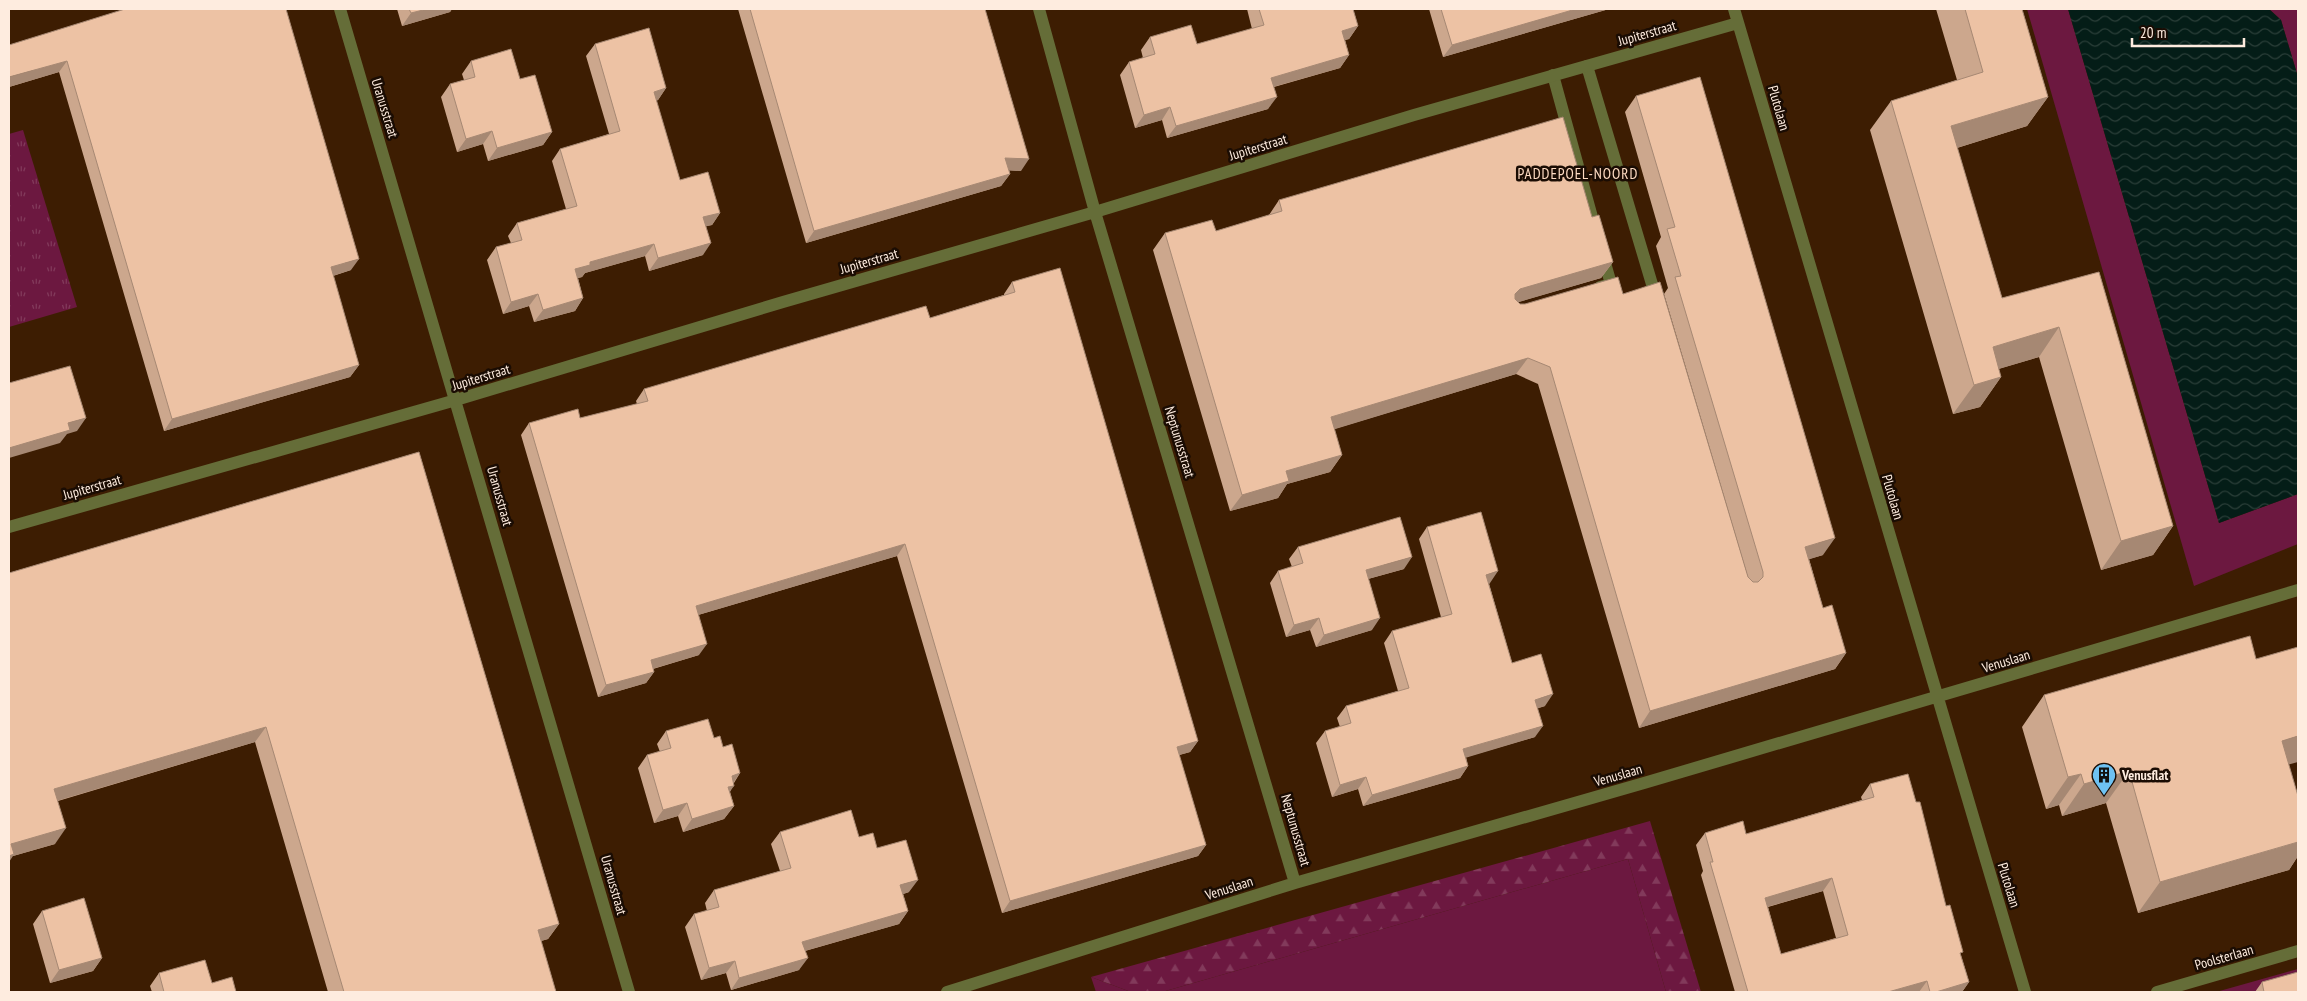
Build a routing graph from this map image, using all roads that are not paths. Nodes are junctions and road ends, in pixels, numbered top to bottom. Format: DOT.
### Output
graph roads {
  1 [pos="340,9"];
  2 [pos="1039,9"];
  3 [pos="1734,9"];
  4 [pos="1738,23"];
  5 [pos="1587,66"];
  6 [pos="1553,75"];
  7 [pos="1095,212"];
  8 [pos="1595,227"];
  9 [pos="1600,246"];
  10 [pos="1584,292"];
  11 [pos="1661,314"];
  12 [pos="456,400"];
  13 [pos="9,527"];
  14 [pos="2298,590"];
  15 [pos="1937,698"];
  16 [pos="1296,883"];
  17 [pos="2298,951"];
  18 [pos="975,988"];
  19 [pos="629,992"];
  20 [pos="947,992"];
  21 [pos="2026,992"];
  22 [pos="2157,992"];
  1 -- 12 [label="street, Uranusstraat"];
  2 -- 7 [label="street, Neptunusstraat"];
  3 -- 4 [label="street, Plutolaan"];
  4 -- 5 [label="street, Jupiterstraat"];
  4 -- 15 [label="street, Plutolaan"];
  5 -- 6 [label="street, Jupiterstraat"];
  5 -- 11 [label="street"];
  6 -- 7 [label="street, Jupiterstraat"];
  6 -- 8 [label="street"];
  7 -- 12 [label="street, Jupiterstraat"];
  7 -- 16 [label="street, Neptunusstraat"];
  9 -- 10 [label="street"];
  12 -- 13 [label="street, Jupiterstraat"];
  12 -- 19 [label="street, Uranusstraat"];
  14 -- 15 [label="street, Venuslaan"];
  15 -- 16 [label="street, Venuslaan"];
  15 -- 21 [label="street, Plutolaan"];
  16 -- 18 [label="street, Venuslaan"];
  17 -- 22 [label="street, Poolsterlaan"];
  18 -- 20 [label="street, Venuslaan"];
}
